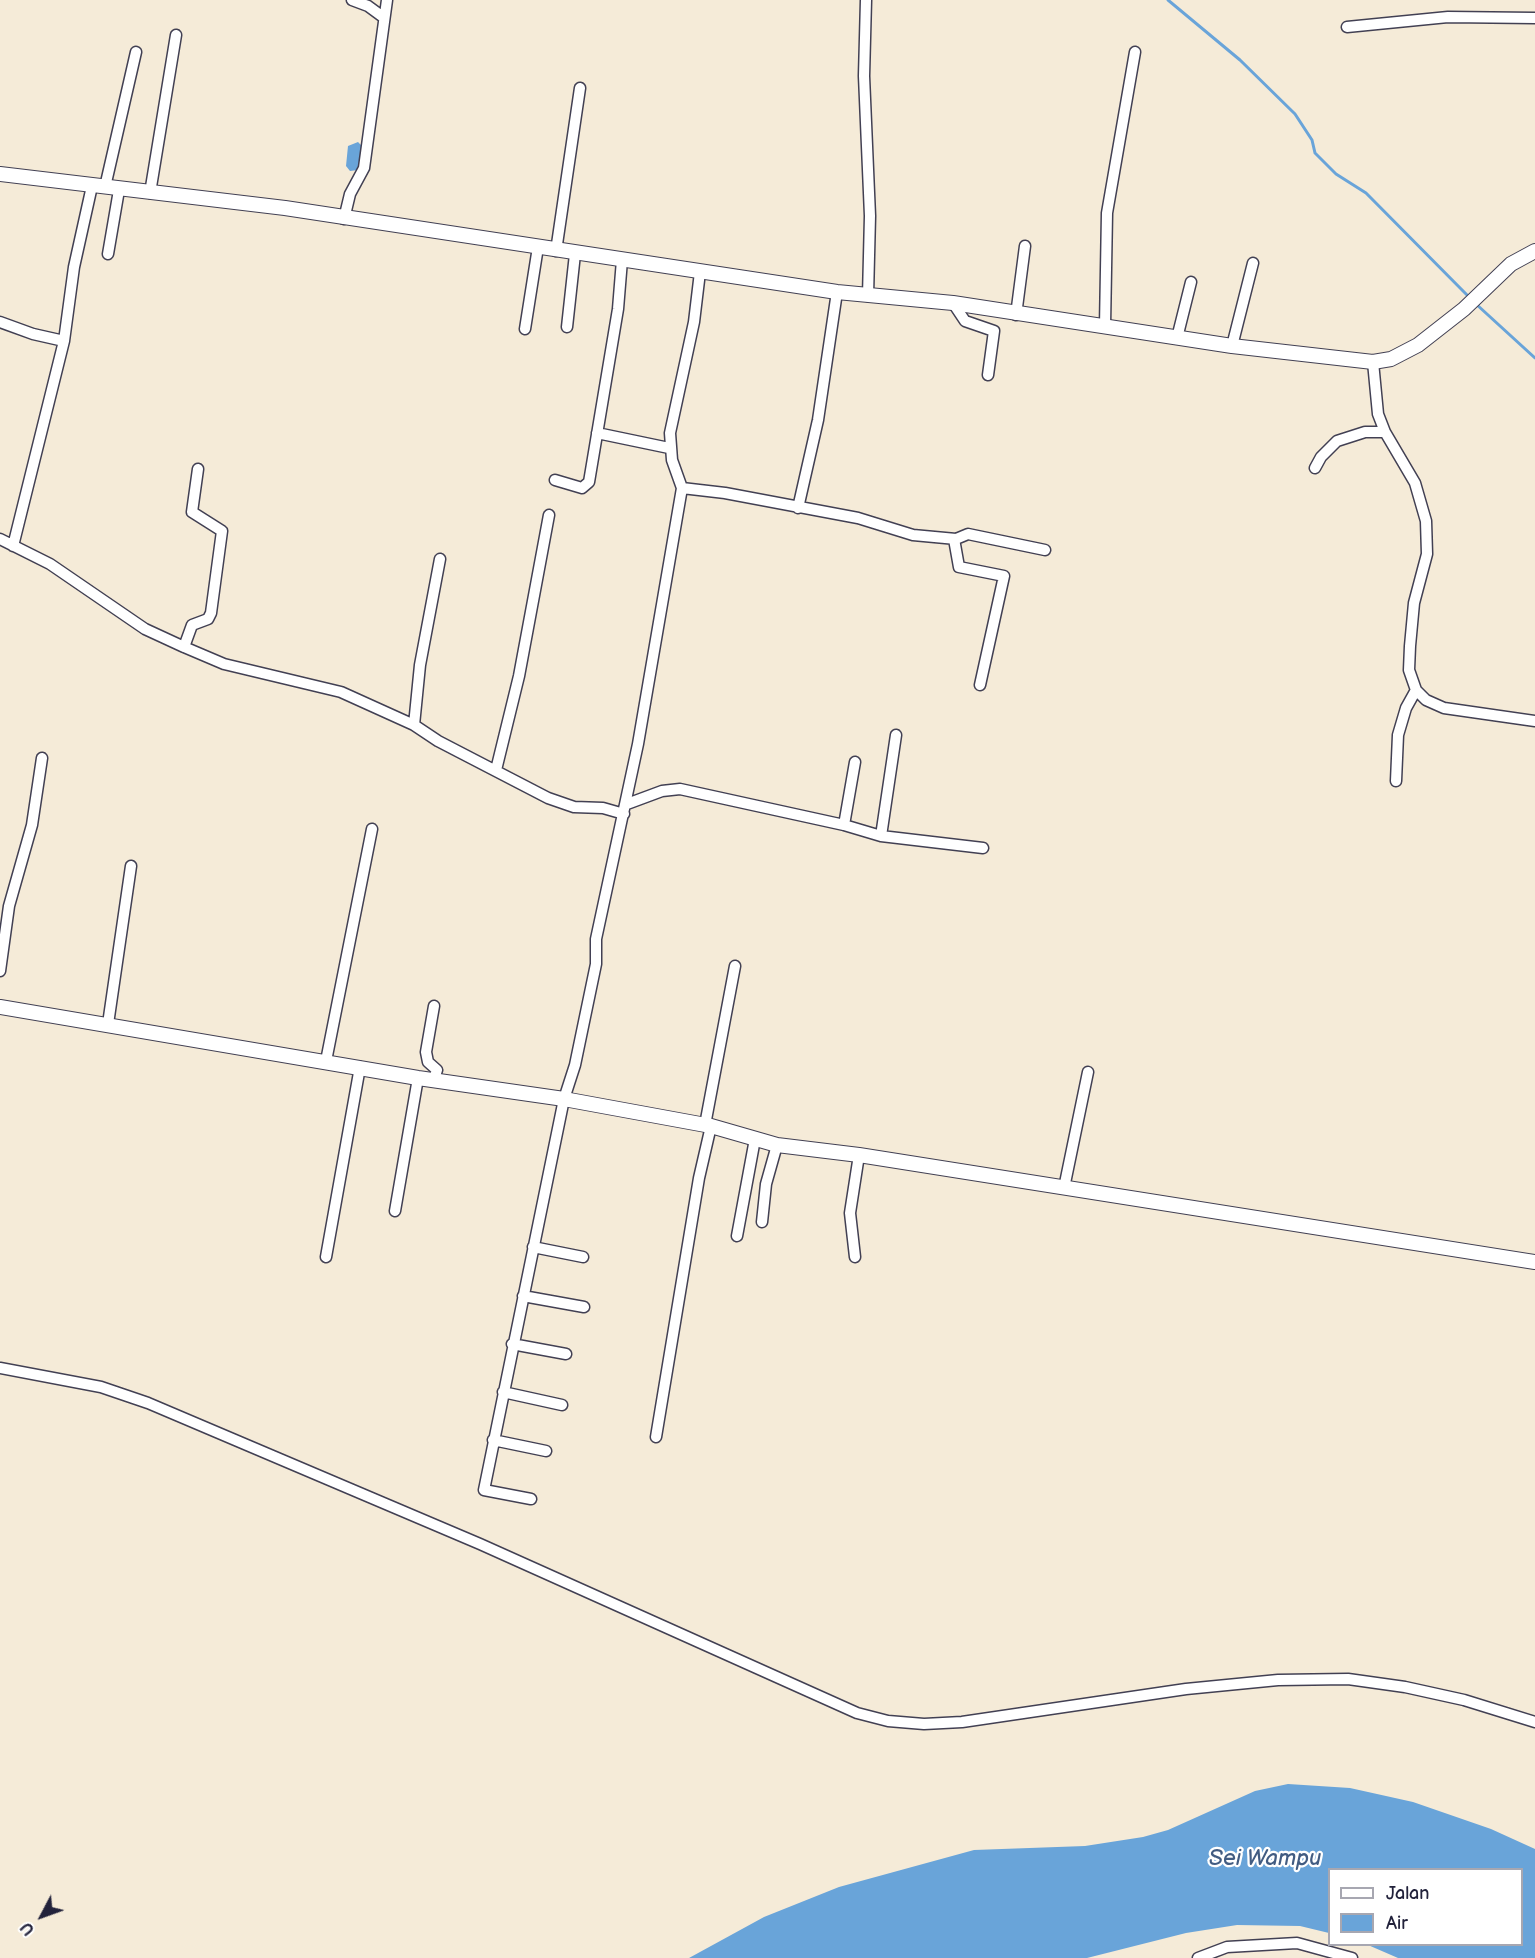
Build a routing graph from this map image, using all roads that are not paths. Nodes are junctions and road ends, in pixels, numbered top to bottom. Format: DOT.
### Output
graph roads {
  1 [pos="352,0"];
  2 [pos="387,0"];
  3 [pos="866,0"];
  4 [pos="383,17"];
  5 [pos="1535,18"];
  6 [pos="1347,27"];
  7 [pos="176,35"];
  8 [pos="136,52"];
  9 [pos="1135,52"];
  10 [pos="580,88"];
  11 [pos="0,174"];
  12 [pos="99,187"];
  13 [pos="119,190"];
  14 [pos="150,193"];
  15 [pos="344,219"];
  16 [pos="1025,246"];
  17 [pos="538,247"];
  18 [pos="556,251"];
  19 [pos="1535,251"];
  20 [pos="108,254"];
  21 [pos="575,254"];
  22 [pos="622,260"];
  23 [pos="1253,263"];
  24 [pos="700,272"];
  25 [pos="1191,282"];
  26 [pos="837,292"];
  27 [pos="868,296"];
  28 [pos="953,303"];
  29 [pos="1016,315"];
  30 [pos="0,321"];
  31 [pos="1105,326"];
  32 [pos="567,327"];
  33 [pos="525,329"];
  34 [pos="1177,338"];
  35 [pos="64,341"];
  36 [pos="1232,346"];
  37 [pos="1373,362"];
  38 [pos="988,375"];
  39 [pos="1385,432"];
  40 [pos="597,433"];
  41 [pos="669,448"];
  42 [pos="1315,468"];
  43 [pos="198,469"];
  44 [pos="555,480"];
  45 [pos="682,488"];
  46 [pos="798,508"];
  47 [pos="549,515"];
  48 [pos="0,539"];
  49 [pos="954,539"];
  50 [pos="13,546"];
  51 [pos="1045,550"];
  52 [pos="440,559"];
  53 [pos="184,647"];
  54 [pos="980,685"];
  55 [pos="1416,690"];
  56 [pos="1535,721"];
  57 [pos="414,725"];
  58 [pos="896,735"];
  59 [pos="42,758"];
  60 [pos="855,762"];
  61 [pos="496,770"];
  62 [pos="1396,781"];
  63 [pos="626,809"];
  64 [pos="844,825"];
  65 [pos="372,829"];
  66 [pos="881,836"];
  67 [pos="983,848"];
  68 [pos="131,866"];
  69 [pos="735,966"];
  70 [pos="0,971"];
  71 [pos="434,1006"];
  72 [pos="0,1007"];
  73 [pos="108,1024"];
  74 [pos="326,1061"];
  75 [pos="360,1067"];
  76 [pos="1088,1072"];
  77 [pos="418,1078"];
  78 [pos="434,1080"];
  79 [pos="564,1100"];
  80 [pos="708,1125"];
  81 [pos="755,1138"];
  82 [pos="777,1144"];
  83 [pos="859,1155"];
  84 [pos="1064,1188"];
  85 [pos="395,1211"];
  86 [pos="762,1222"];
  87 [pos="737,1236"];
  88 [pos="533,1247"];
  89 [pos="326,1257"];
  90 [pos="583,1257"];
  91 [pos="855,1257"];
  92 [pos="1535,1262"];
  93 [pos="523,1296"];
  94 [pos="584,1307"];
  95 [pos="512,1344"];
  96 [pos="566,1353"];
  97 [pos="0,1368"];
  98 [pos="503,1392"];
  99 [pos="562,1405"];
  100 [pos="656,1437"];
  101 [pos="493,1440"];
  102 [pos="546,1451"];
  103 [pos="531,1499"];
  104 [pos="1535,1722"];
  105 [pos="1198,1958"];
  106 [pos="1352,1958"];
  1 -- 4 [label="street"];
  2 -- 4 [label="street"];
  3 -- 27 [label="street"];
  4 -- 15 [label="street"];
  5 -- 6 [label="street"];
  7 -- 14 [label="street"];
  8 -- 12 [label="street"];
  9 -- 31 [label="street"];
  10 -- 18 [label="street"];
  11 -- 12 [label="street"];
  12 -- 13 [label="street"];
  12 -- 35 [label="street"];
  13 -- 14 [label="street"];
  13 -- 20 [label="street"];
  14 -- 15 [label="street"];
  15 -- 17 [label="street"];
  16 -- 29 [label="street"];
  17 -- 18 [label="street"];
  17 -- 33 [label="street"];
  18 -- 21 [label="street"];
  19 -- 37 [label="street"];
  21 -- 22 [label="street"];
  21 -- 32 [label="street"];
  22 -- 24 [label="street"];
  22 -- 40 [label="street"];
  23 -- 36 [label="street"];
  24 -- 26 [label="street"];
  24 -- 41 [label="street"];
  25 -- 34 [label="street"];
  26 -- 27 [label="street"];
  26 -- 46 [label="street"];
  27 -- 28 [label="street"];
  28 -- 29 [label="street"];
  28 -- 38 [label="street"];
  29 -- 31 [label="street"];
  30 -- 35 [label="street"];
  31 -- 34 [label="street"];
  34 -- 36 [label="street"];
  35 -- 50 [label="street"];
  36 -- 37 [label="street"];
  37 -- 39 [label="street"];
  39 -- 42 [label="street"];
  39 -- 55 [label="street"];
  40 -- 41 [label="street"];
  40 -- 44 [label="street"];
  41 -- 45 [label="street"];
  43 -- 53 [label="street"];
  45 -- 46 [label="street"];
  45 -- 63 [label="street"];
  46 -- 49 [label="street"];
  47 -- 61 [label="street"];
  48 -- 50 [label="street"];
  49 -- 51 [label="street"];
  49 -- 54 [label="street"];
  50 -- 53 [label="street"];
  52 -- 57 [label="street"];
  53 -- 57 [label="street"];
  55 -- 56 [label="street"];
  55 -- 62 [label="street"];
  57 -- 61 [label="street"];
  58 -- 66 [label="street"];
  59 -- 70 [label="street"];
  60 -- 64 [label="street"];
  61 -- 63 [label="street"];
  63 -- 64 [label="street"];
  63 -- 79 [label="street"];
  64 -- 66 [label="street"];
  65 -- 74 [label="street"];
  66 -- 67 [label="street"];
  68 -- 73 [label="street"];
  69 -- 80 [label="street"];
  71 -- 78 [label="street"];
  72 -- 73 [label="street"];
  73 -- 74 [label="street"];
  74 -- 75 [label="street"];
  75 -- 77 [label="street"];
  75 -- 89 [label="street"];
  76 -- 84 [label="street"];
  77 -- 78 [label="street"];
  77 -- 85 [label="street"];
  78 -- 79 [label="street"];
  79 -- 80 [label="street"];
  79 -- 88 [label="street"];
  80 -- 81 [label="street"];
  80 -- 100 [label="street"];
  81 -- 82 [label="street"];
  81 -- 87 [label="street"];
  82 -- 83 [label="street"];
  82 -- 86 [label="street"];
  83 -- 84 [label="street"];
  83 -- 91 [label="street"];
  84 -- 92 [label="street"];
  88 -- 90 [label="street"];
  88 -- 93 [label="street"];
  93 -- 94 [label="street"];
  93 -- 95 [label="street"];
  95 -- 96 [label="street"];
  95 -- 98 [label="street"];
  97 -- 104 [label="street"];
  98 -- 99 [label="street"];
  98 -- 101 [label="street"];
  101 -- 102 [label="street"];
  101 -- 103 [label="street"];
  105 -- 106 [label="street"];
}
